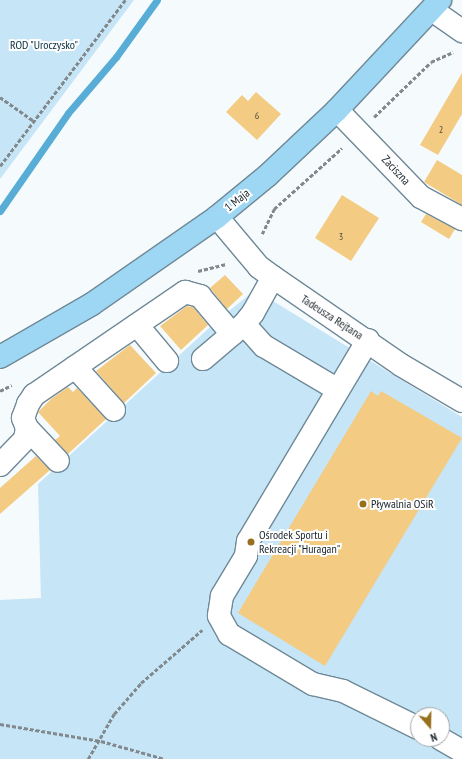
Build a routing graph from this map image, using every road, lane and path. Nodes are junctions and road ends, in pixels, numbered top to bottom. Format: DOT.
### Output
graph roads {
  1 [pos="125,0"];
  2 [pos="436,5"];
  3 [pos="462,31"];
  4 [pos="0,98"];
  5 [pos="337,110"];
  6 [pos="34,121"];
  7 [pos="0,166"];
  8 [pos="217,217"];
  9 [pos="462,219"];
  10 [pos="273,278"];
  11 [pos="137,325"];
  12 [pos="238,329"];
  13 [pos="368,340"];
  14 [pos="0,357"];
  15 [pos="203,359"];
  16 [pos="167,361"];
  17 [pos="75,367"];
  18 [pos="338,390"];
  19 [pos="462,402"];
  20 [pos="114,410"];
  21 [pos="27,428"];
  22 [pos="58,461"];
  23 [pos="0,465"];
  24 [pos="219,616"];
  25 [pos="0,724"];
  26 [pos="410,724"];
  27 [pos="100,741"];
  28 [pos="450,744"];
  29 [pos="462,751"];
  30 [pos="88,759"];
  31 [pos="165,759"];
  1 -- 6 [label="path"];
  2 -- 3 [label="street"];
  2 -- 5 [label="main road, 1 Maja"];
  4 -- 6 [label="path"];
  5 -- 8 [label="main road, 1 Maja"];
  5 -- 9 [label="street, Zaciszna"];
  6 -- 7 [label="path"];
  8 -- 10 [label="street, Tadeusza Rejtana"];
  8 -- 14 [label="main road, 1 Maja"];
  10 -- 12 [label="street"];
  10 -- 13 [label="street, Tadeusza Rejtana"];
  11 -- 12 [label="street"];
  11 -- 16 [label="street"];
  11 -- 17 [label="street"];
  12 -- 15 [label="street"];
  12 -- 18 [label="street"];
  13 -- 18 [label="street"];
  13 -- 19 [label="street, Tadeusza Rejtana"];
  17 -- 20 [label="street"];
  17 -- 21 [label="street"];
  18 -- 24 [label="street"];
  21 -- 22 [label="street"];
  21 -- 23 [label="street"];
  24 -- 26 [label="street"];
  24 -- 27 [label="path"];
  25 -- 27 [label="path"];
  27 -- 30 [label="path"];
  27 -- 31 [label="path"];
  28 -- 29 [label="street"];
}
